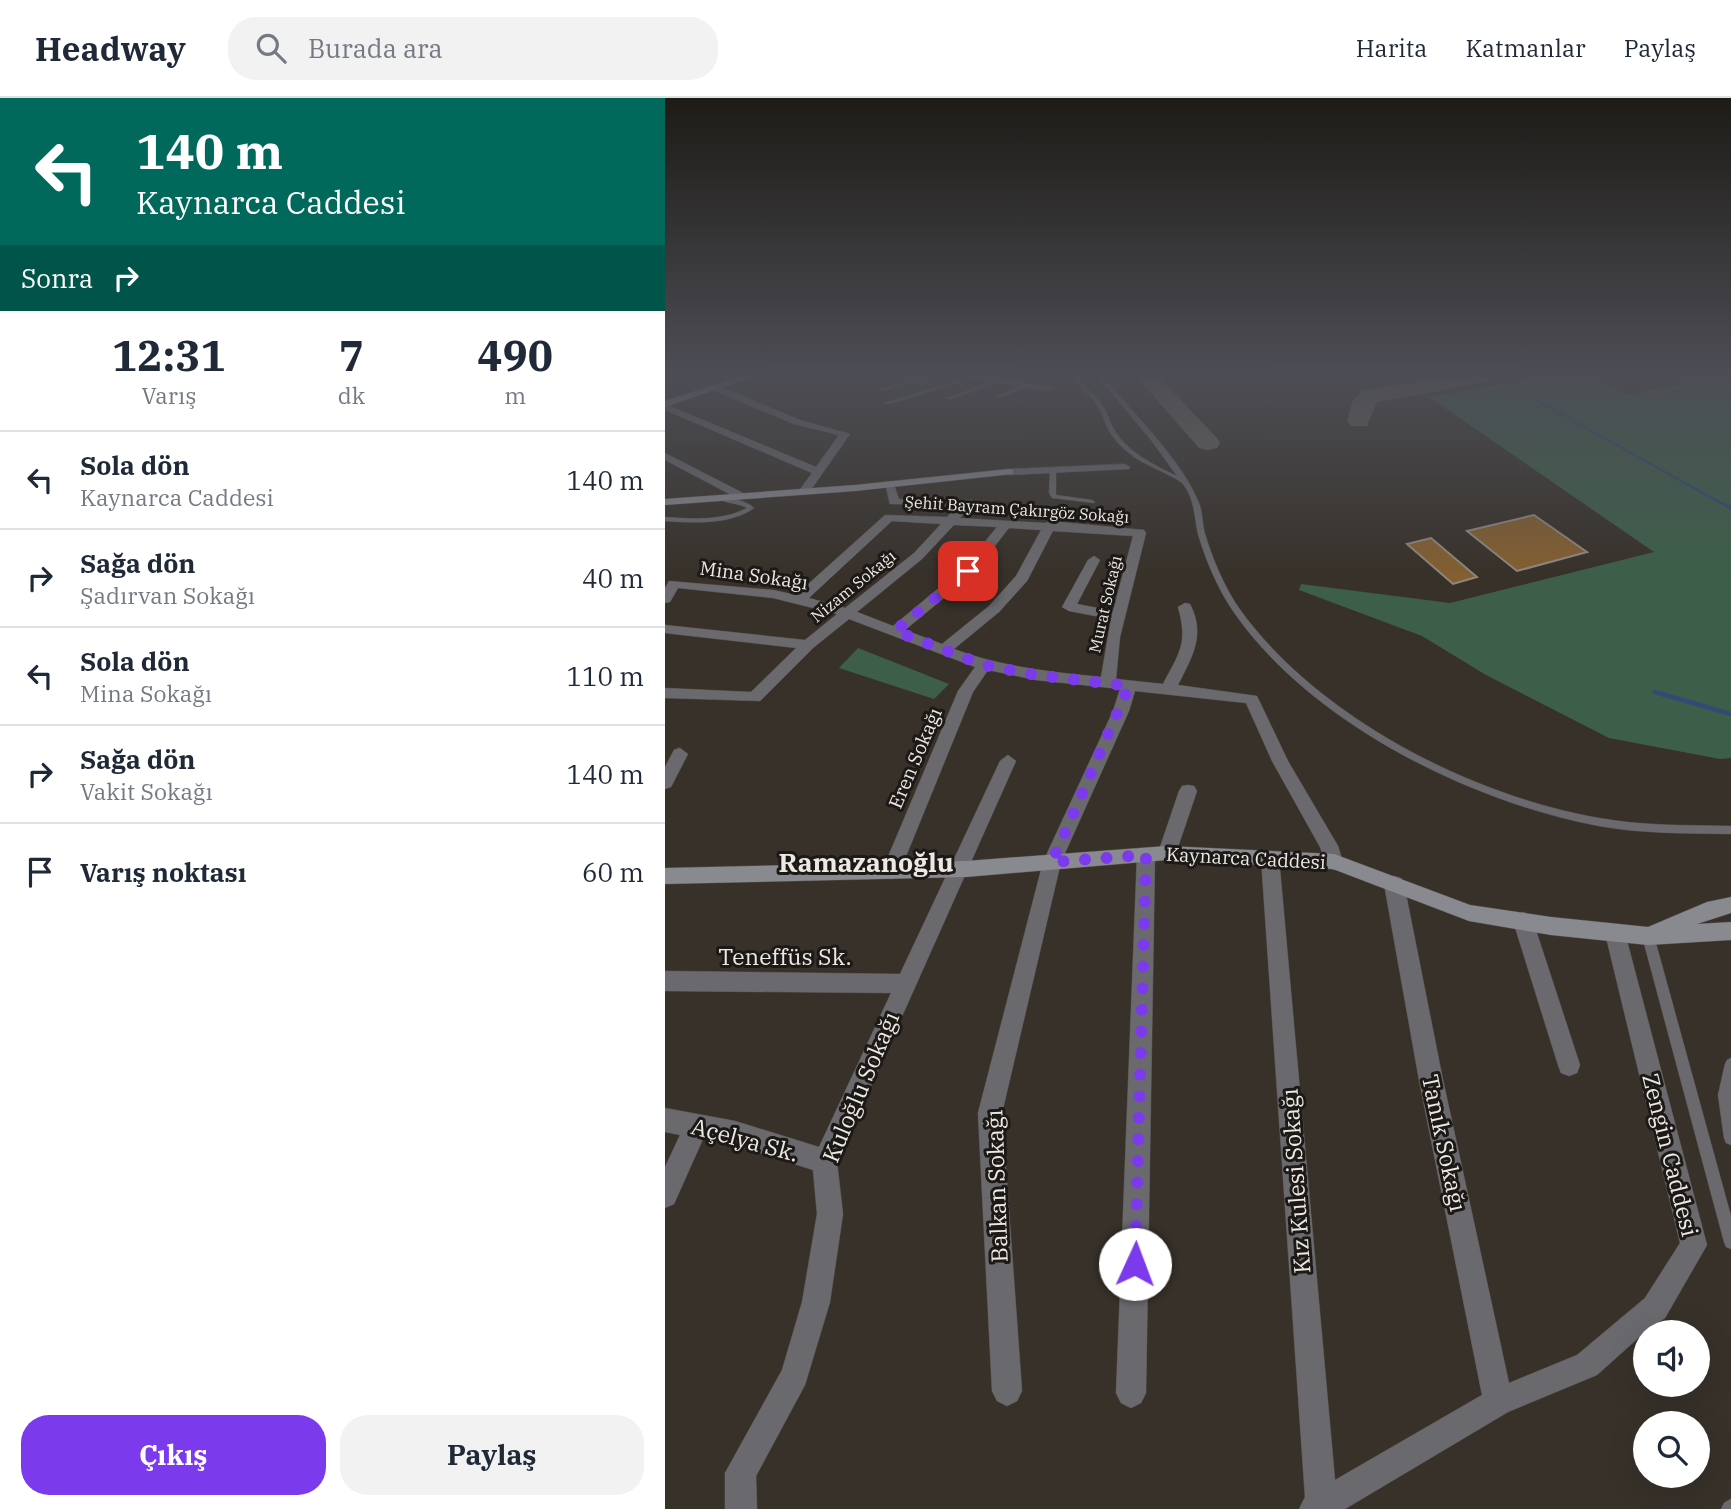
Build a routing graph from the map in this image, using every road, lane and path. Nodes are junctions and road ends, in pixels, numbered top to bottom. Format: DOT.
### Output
graph roads {
  1 [pos="750,443"];
  2 [pos="839,443"];
  3 [pos="1121,443"];
  4 [pos="1152,443"];
  5 [pos="665,456"];
  6 [pos="1125,467"];
  7 [pos="1053,470"];
  8 [pos="818,472"];
  9 [pos="1009,472"];
  10 [pos="1182,480"];
  11 [pos="889,484"];
  12 [pos="804,492"];
  13 [pos="739,495"];
  14 [pos="720,497"];
  15 [pos="665,502"];
  16 [pos="1092,502"];
  17 [pos="665,519"];
  18 [pos="952,519"];
  19 [pos="1007,523"];
  20 [pos="1050,525"];
  21 [pos="1140,533"];
  22 [pos="1094,559"];
  23 [pos="665,599"];
  24 [pos="799,600"];
  25 [pos="1185,607"];
  26 [pos="846,613"];
  27 [pos="1118,616"];
  28 [pos="665,629"];
  29 [pos="895,631"];
  30 [pos="808,645"];
  31 [pos="944,650"];
  32 [pos="984,665"];
  33 [pos="1108,684"];
  34 [pos="1129,686"];
  35 [pos="1168,691"];
  36 [pos="665,693"];
  37 [pos="680,754"];
  38 [pos="1008,761"];
  39 [pos="665,782"];
  40 [pos="1188,791"];
  41 [pos="1731,830"];
  42 [pos="1157,854"];
  43 [pos="1270,858"];
  44 [pos="1052,862"];
  45 [pos="1334,862"];
  46 [pos="957,870"];
  47 [pos="891,871"];
  48 [pos="665,876"];
  49 [pos="1394,884"];
  50 [pos="1731,905"];
  51 [pos="1523,921"];
  52 [pos="1731,931"];
  53 [pos="1615,933"];
  54 [pos="1648,936"];
  55 [pos="665,981"];
  56 [pos="905,984"];
  57 [pos="1731,1064"];
  58 [pos="1569,1065"];
  59 [pos="665,1120"];
  60 [pos="697,1126"];
  61 [pos="1731,1138"];
  62 [pos="825,1161"];
  63 [pos="665,1195"];
  64 [pos="1731,1243"];
  65 [pos="1007,1391"];
  66 [pos="1131,1393"];
  67 [pos="1498,1402"];
  68 [pos="1318,1506"];
  69 [pos="741,1509"];
  1 -- 8 [label="street"];
  2 -- 8 [label="street"];
  3 -- 10 [label="lane"];
  4 -- 10 [label="lane"];
  5 -- 13 [label="street"];
  6 -- 7 [label="street"];
  7 -- 9 [label="street"];
  7 -- 16 [label="lane"];
  8 -- 12 [label="street"];
  9 -- 11 [label="main road"];
  10 -- 41 [label="lane"];
  11 -- 12 [label="main road"];
  11 -- 18 [label="street, Nizam Sokağı"];
  12 -- 13 [label="main road"];
  13 -- 14 [label="main road"];
  14 -- 15 [label="main road"];
  14 -- 17 [label="lane"];
  18 -- 19 [label="street, Şehit Bayram Çakırgöz Sokağı"];
  18 -- 24 [label="street, Şehit Bayram Çakırgöz Sokağı"];
  18 -- 26 [label="street, Nizam Sokağı"];
  19 -- 20 [label="street, Şehit Bayram Çakırgöz Sokağı"];
  19 -- 29 [label="street"];
  20 -- 21 [label="street, Şehit Bayram Çakırgöz Sokağı"];
  20 -- 31 [label="street"];
  21 -- 27 [label="street, Murat Sokağı"];
  22 -- 27 [label="street"];
  23 -- 24 [label="street, Mina Sokağı"];
  24 -- 26 [label="street, Mina Sokağı"];
  25 -- 35 [label="street"];
  26 -- 29 [label="street, Mina Sokağı"];
  26 -- 30 [label="street, Nizam Sokağı"];
  27 -- 33 [label="street, Murat Sokağı"];
  28 -- 30 [label="street"];
  29 -- 31 [label="street, Mina Sokağı"];
  30 -- 36 [label="street, Nizam Sokağı"];
  31 -- 32 [label="street, Mina Sokağı"];
  32 -- 33 [label="street, Mina Sokağı"];
  32 -- 47 [label="street, Eren Sokağı"];
  33 -- 34 [label="street, Mina Sokağı"];
  34 -- 35 [label="street, Mina Sokağı"];
  34 -- 44 [label="street, Balkan Sokağı"];
  35 -- 45 [label="street, Mina Sokağı"];
  37 -- 39 [label="street"];
  38 -- 46 [label="street, Kuloğlu Sokağı"];
  40 -- 42 [label="street"];
  42 -- 43 [label="main road, Kaynarca Caddesi"];
  42 -- 44 [label="main road, Kaynarca Caddesi"];
  42 -- 66 [label="street"];
  43 -- 45 [label="main road, Kaynarca Caddesi"];
  43 -- 68 [label="street, Kız Kulesi Sokağı"];
  44 -- 46 [label="main road, Kaynarca Caddesi"];
  44 -- 65 [label="street, Balkan Sokağı"];
  45 -- 49 [label="main road, Kaynarca Caddesi"];
  46 -- 47 [label="main road, Kaynarca Caddesi"];
  46 -- 56 [label="street, Kuloğlu Sokağı"];
  47 -- 48 [label="main road, Kaynarca Caddesi"];
  49 -- 51 [label="main road, Kaynarca Caddesi"];
  49 -- 67 [label="street, Tanık Sokağı"];
  50 -- 54 [label="main road, Kaynarca Caddesi"];
  51 -- 53 [label="main road, Kaynarca Caddesi"];
  51 -- 58 [label="street"];
  52 -- 54 [label="main road, Kaynarca Caddesi"];
  53 -- 54 [label="main road, Kaynarca Caddesi"];
  53 -- 67 [label="street, Zengin Caddesi"];
  54 -- 64 [label="lane"];
  55 -- 56 [label="street, Teneffüs Sk."];
  56 -- 62 [label="street, Kuloğlu Sokağı"];
  57 -- 61 [label="lane"];
  59 -- 60 [label="street, Açelya Sk."];
  60 -- 62 [label="street, Açelya Sk."];
  60 -- 63 [label="street"];
  62 -- 69 [label="street, Kuloğlu Sokağı"];
  67 -- 68 [label="street, Zengin Caddesi"];
}
